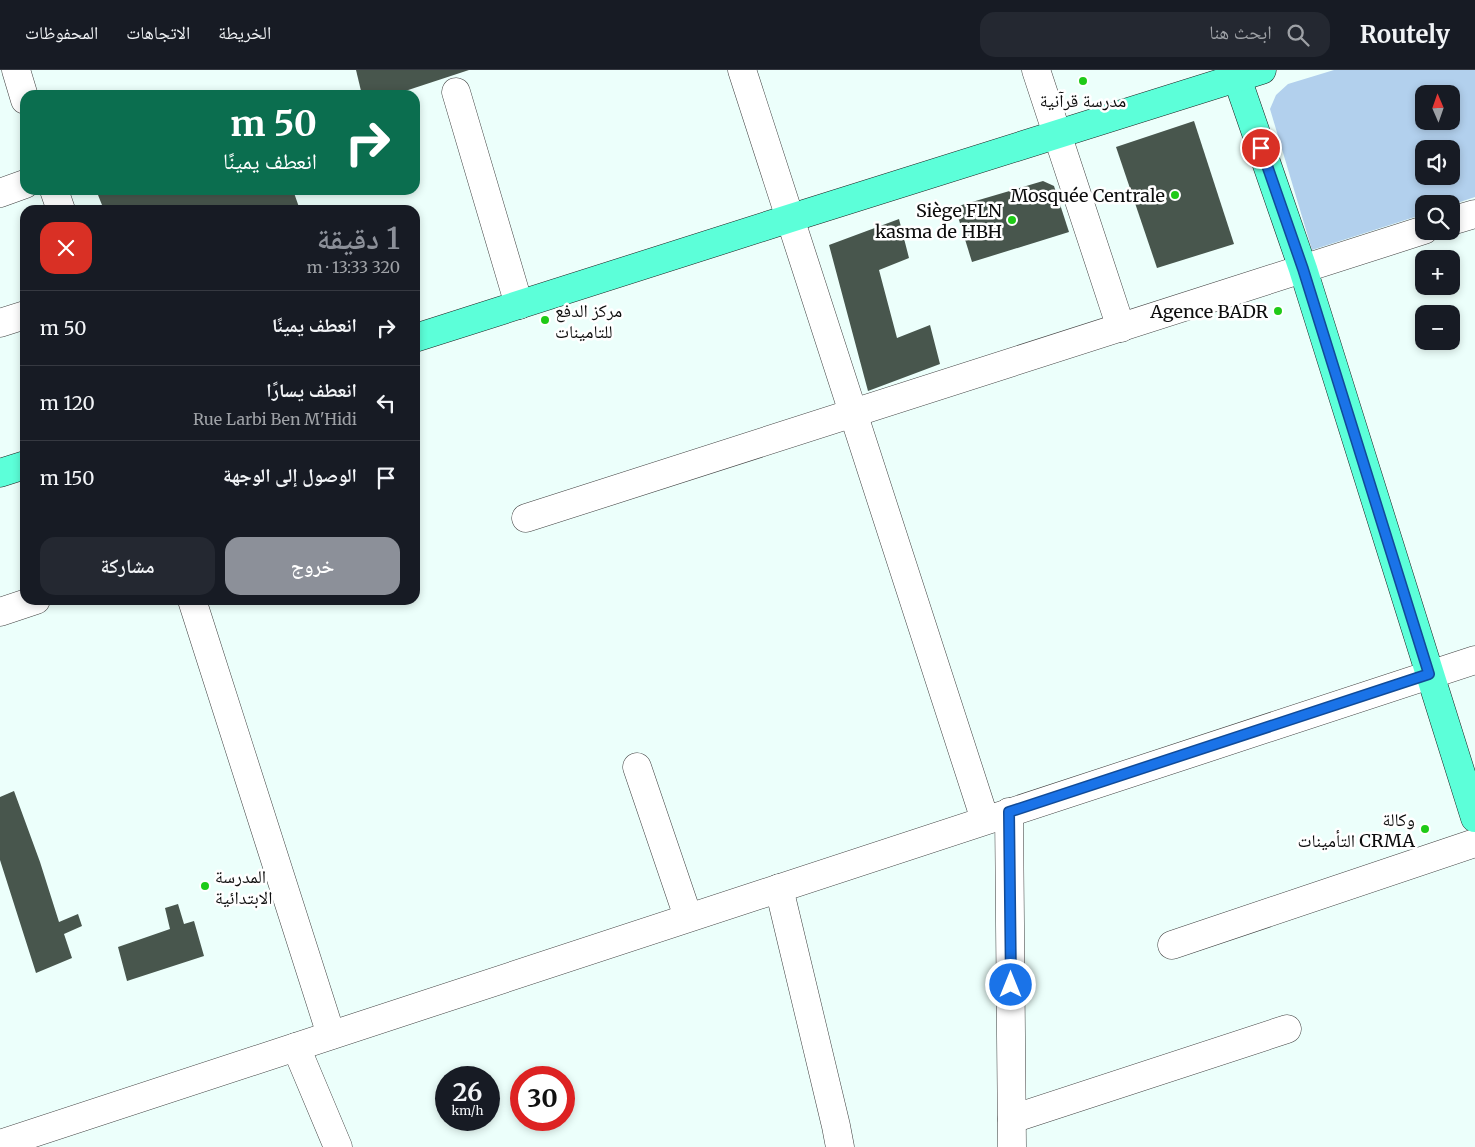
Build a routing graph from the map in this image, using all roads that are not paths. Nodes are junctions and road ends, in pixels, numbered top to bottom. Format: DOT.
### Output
graph roads {
  1 [pos="16,70"];
  2 [pos="742,70"];
  3 [pos="1036,70"];
  4 [pos="1250,74"];
  5 [pos="22,90"];
  6 [pos="456,92"];
  7 [pos="1056,135"];
  8 [pos="20,186"];
  9 [pos="0,193"];
  10 [pos="1475,214"];
  11 [pos="790,218"];
  12 [pos="1460,218"];
  13 [pos="1415,233"];
  14 [pos="1303,269"];
  15 [pos="519,305"];
  16 [pos="20,317"];
  17 [pos="0,323"];
  18 [pos="1121,328"];
  19 [pos="420,336"];
  20 [pos="854,414"];
  21 [pos="20,467"];
  22 [pos="0,473"];
  23 [pos="526,518"];
  24 [pos="21,605"];
  25 [pos="194,605"];
  26 [pos="0,612"];
  27 [pos="1475,660"];
  28 [pos="1429,674"];
  29 [pos="636,767"];
  30 [pos="997,816"];
  31 [pos="1475,818"];
  32 [pos="1475,844"];
  33 [pos="779,888"];
  34 [pos="688,917"];
  35 [pos="1172,945"];
  36 [pos="1287,1029"];
  37 [pos="331,1035"];
  38 [pos="296,1047"];
  39 [pos="1012,1119"];
  40 [pos="0,1144"];
  41 [pos="338,1147"];
  42 [pos="840,1147"];
  43 [pos="1012,1147"];
  1 -- 5 [label="street"];
  2 -- 11 [label="street"];
  3 -- 7 [label="street"];
  4 -- 7 [label="main road"];
  4 -- 14 [label="main road"];
  6 -- 15 [label="street"];
  7 -- 11 [label="main road"];
  7 -- 18 [label="street"];
  8 -- 9 [label="street"];
  10 -- 12 [label="street"];
  11 -- 15 [label="main road"];
  11 -- 20 [label="street"];
  13 -- 14 [label="street"];
  14 -- 18 [label="street"];
  14 -- 28 [label="main road"];
  15 -- 19 [label="main road"];
  16 -- 17 [label="street"];
  18 -- 20 [label="street"];
  20 -- 23 [label="street"];
  20 -- 30 [label="street"];
  21 -- 22 [label="main road"];
  24 -- 26 [label="street"];
  25 -- 37 [label="street"];
  27 -- 28 [label="street"];
  28 -- 30 [label="street"];
  28 -- 31 [label="main road"];
  29 -- 34 [label="street"];
  30 -- 33 [label="street"];
  30 -- 39 [label="street"];
  32 -- 35 [label="street"];
  33 -- 34 [label="street"];
  33 -- 42 [label="street"];
  34 -- 37 [label="street"];
  36 -- 39 [label="street"];
  37 -- 38 [label="street"];
  38 -- 40 [label="street"];
  38 -- 41 [label="street"];
  39 -- 43 [label="street"];
}
